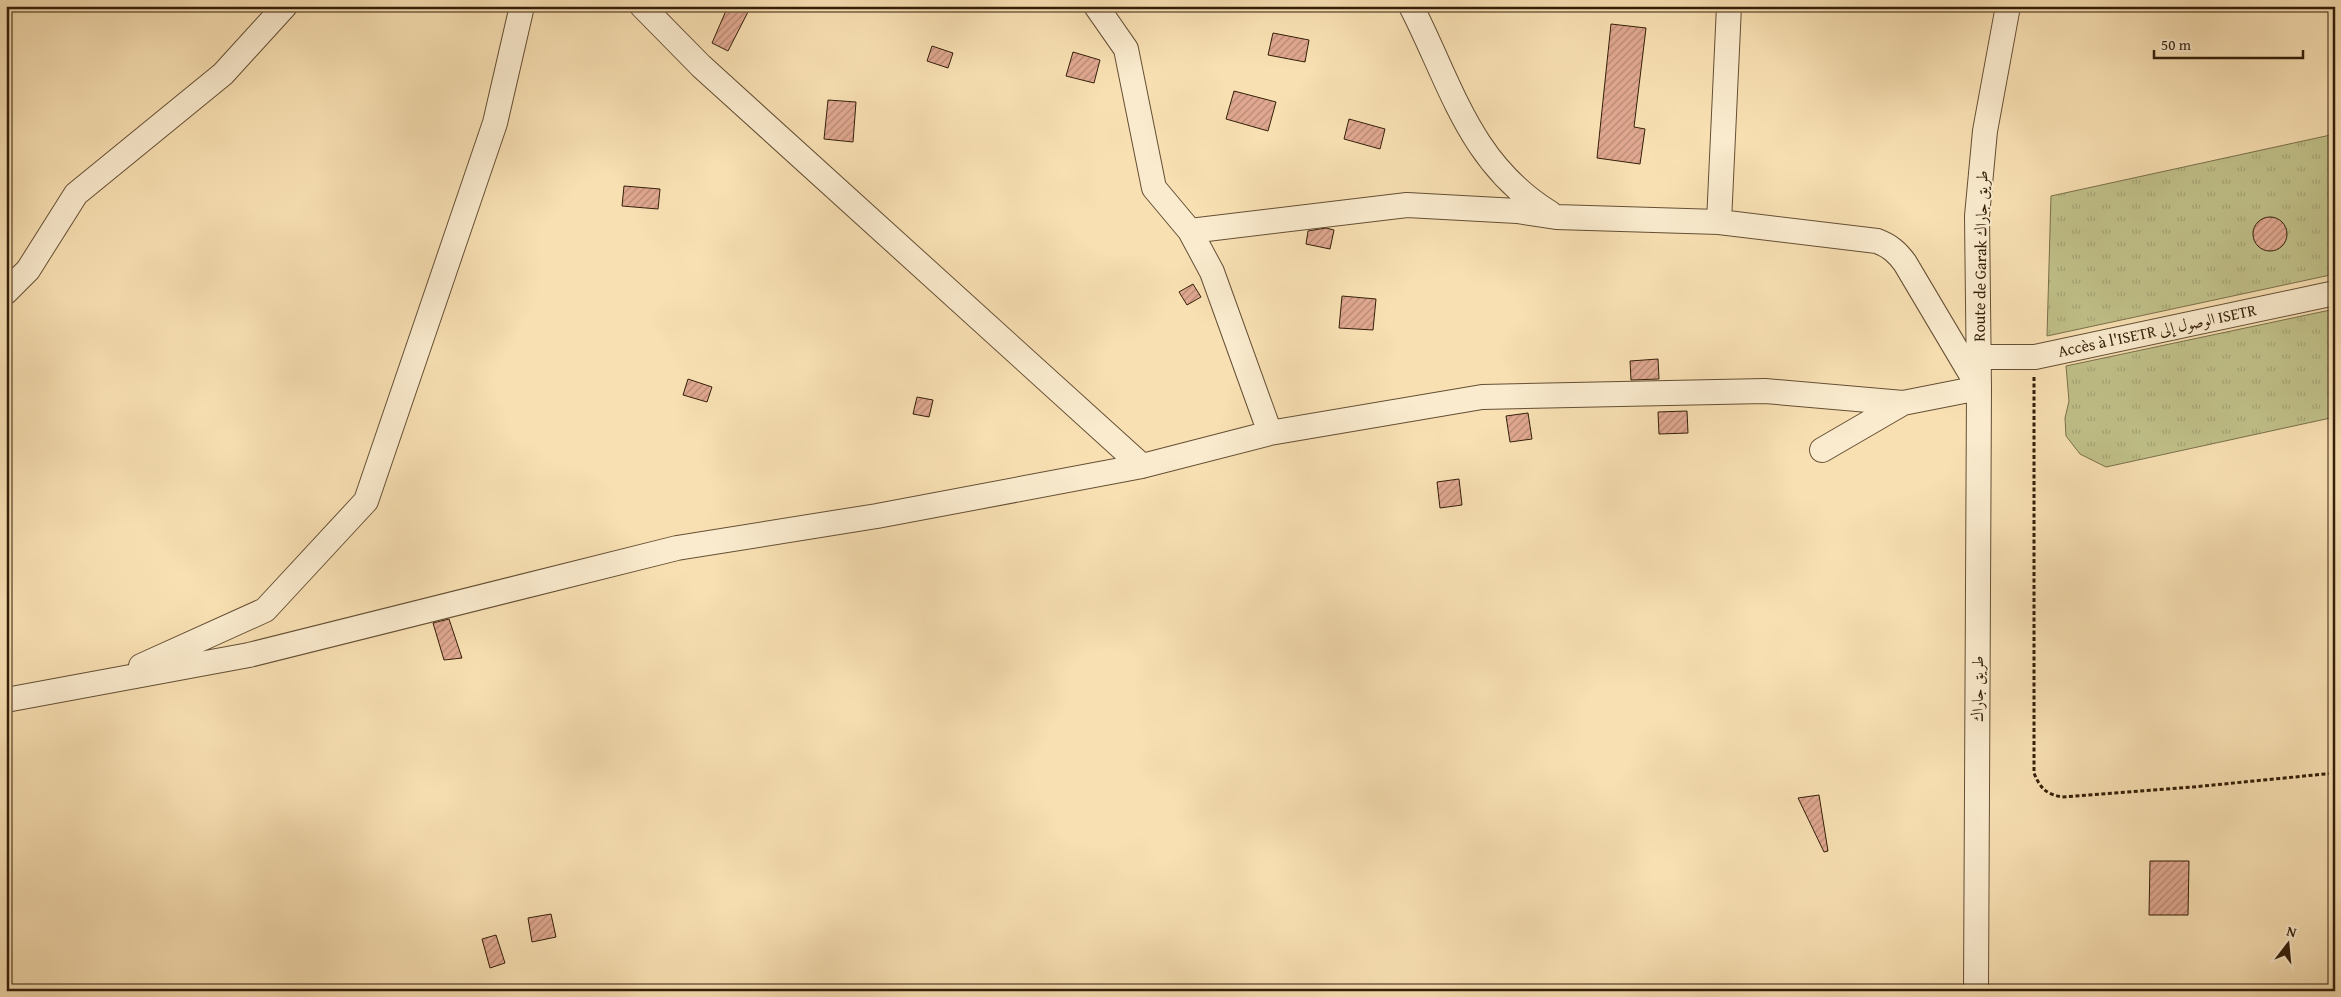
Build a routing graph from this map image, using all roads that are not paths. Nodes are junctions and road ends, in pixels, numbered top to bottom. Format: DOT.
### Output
graph roads {
  1 [pos="285,6"];
  2 [pos="522,6"];
  3 [pos="642,6"];
  4 [pos="1096,6"];
  5 [pos="1411,6"];
  6 [pos="1729,6"];
  7 [pos="2008,6"];
  8 [pos="1556,217"];
  9 [pos="1719,222"];
  10 [pos="1190,231"];
  11 [pos="6,292"];
  12 [pos="2335,293"];
  13 [pos="1978,357"];
  14 [pos="1979,388"];
  15 [pos="1903,403"];
  16 [pos="1270,432"];
  17 [pos="1822,450"];
  18 [pos="1142,466"];
  19 [pos="105,682"];
  20 [pos="6,700"];
  21 [pos="1976,991"];
  1 -- 11 [label="street"];
  2 -- 19 [label="street"];
  3 -- 18 [label="street"];
  4 -- 10 [label="street"];
  5 -- 8 [label="street"];
  6 -- 9 [label="street"];
  7 -- 13 [label="street, Route de Garak طريق جاراك"];
  8 -- 9 [label="street"];
  8 -- 10 [label="street"];
  9 -- 14 [label="street"];
  10 -- 16 [label="street"];
  12 -- 13 [label="street, Accès à l'ISETR الوصول إلى ISETR"];
  13 -- 14 [label="street, Route de Garak طريق جاراك"];
  14 -- 15 [label="street"];
  14 -- 21 [label="street, طريق جاراك"];
  15 -- 16 [label="street"];
  15 -- 17 [label="street"];
  16 -- 18 [label="street"];
  18 -- 19 [label="street"];
  19 -- 20 [label="street"];
}
